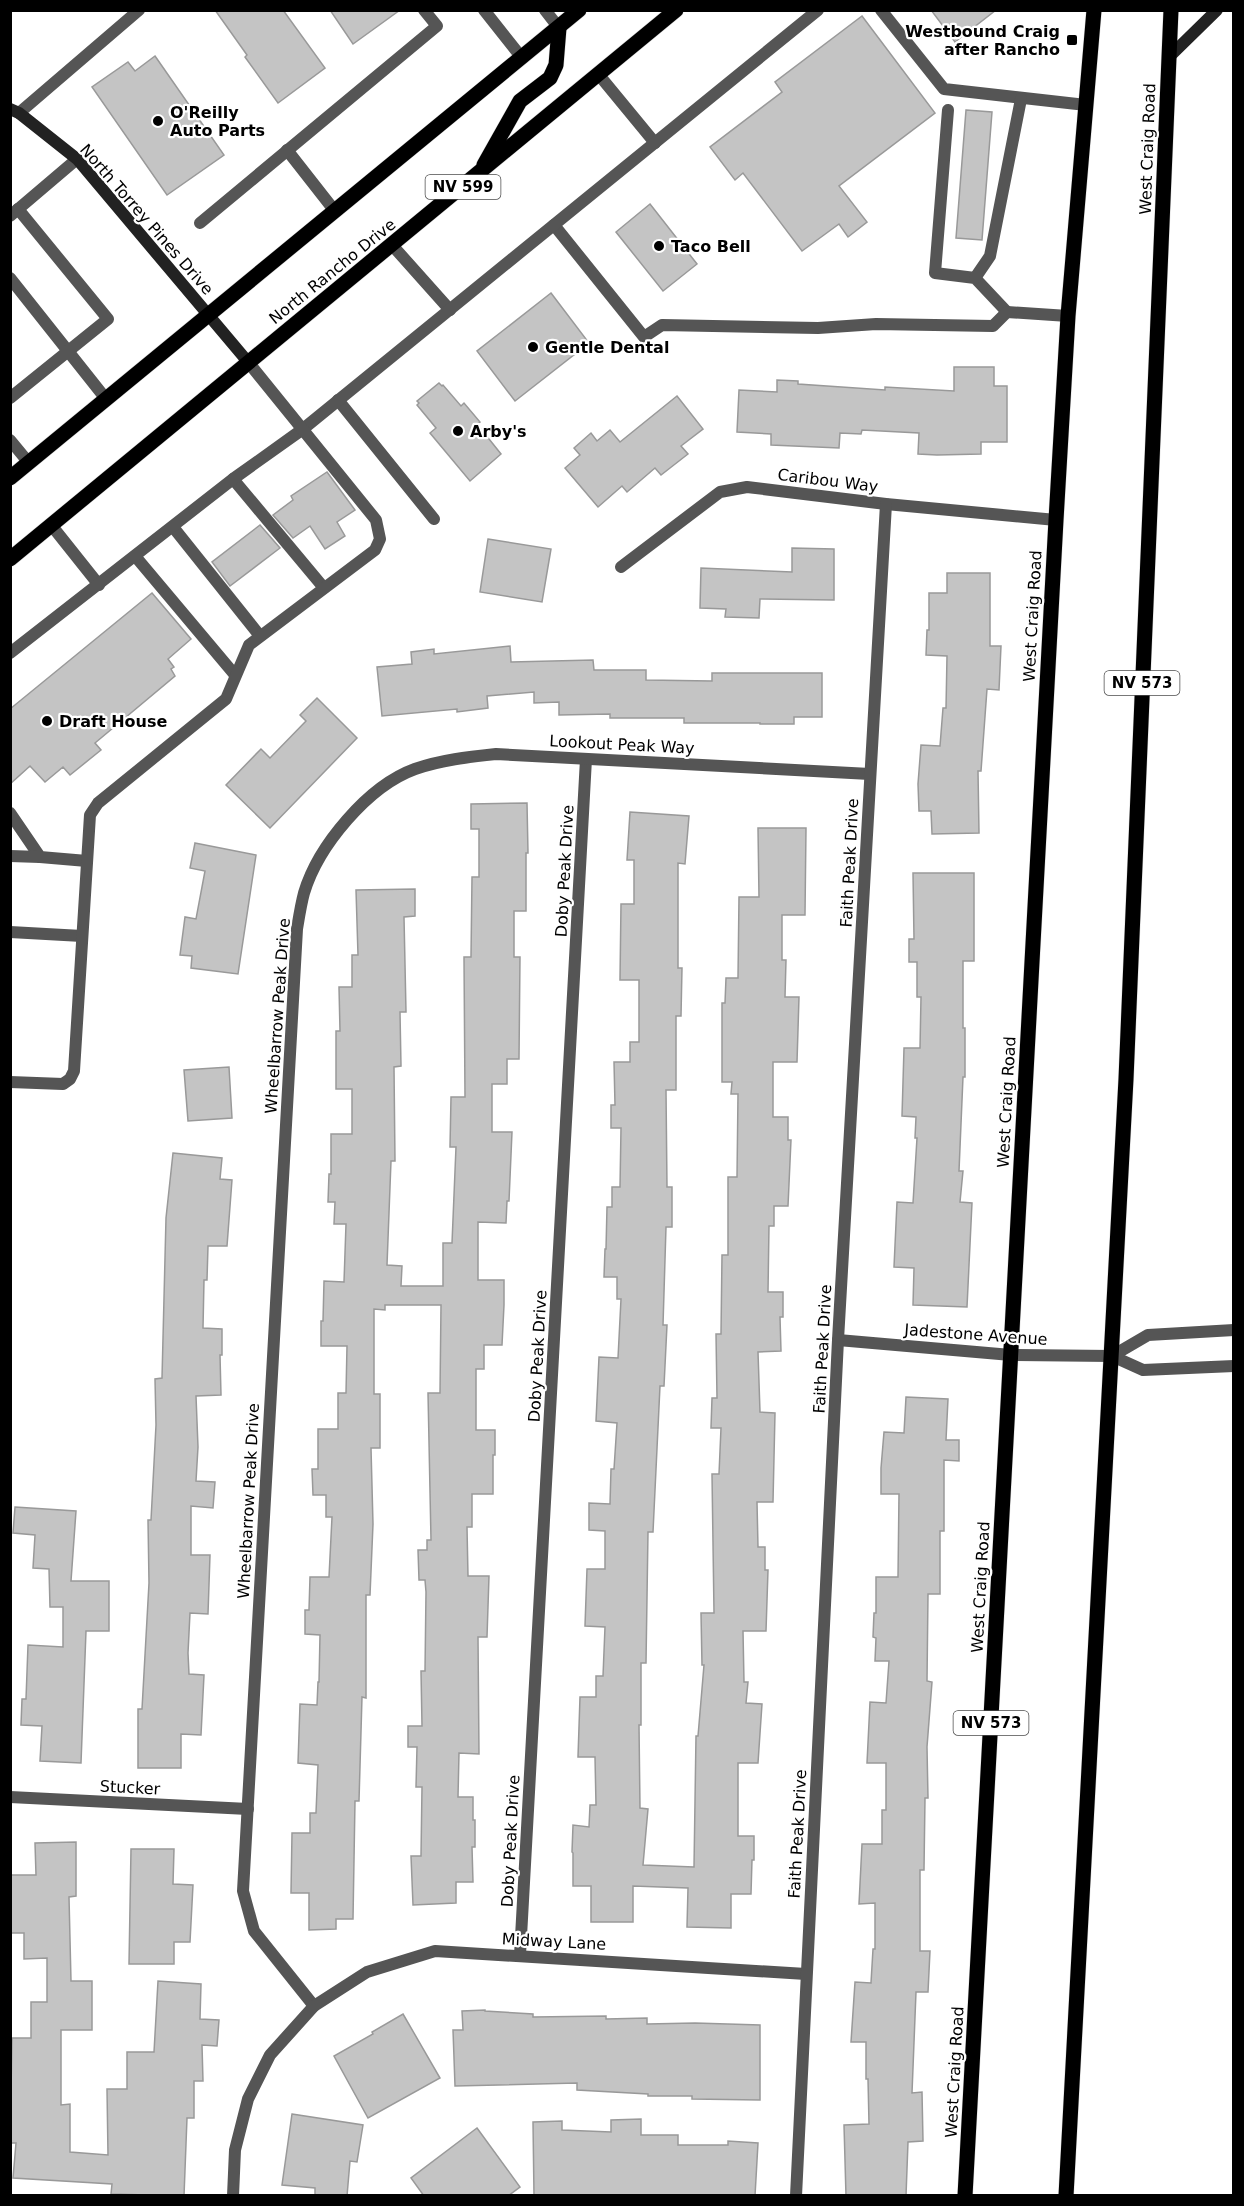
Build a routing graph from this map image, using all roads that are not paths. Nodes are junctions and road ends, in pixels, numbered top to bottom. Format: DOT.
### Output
graph roads {
  1 [pos="139,10"];
  2 [pos="424,10"];
  3 [pos="484,10"];
  4 [pos="545,10"];
  5 [pos="579,10"];
  6 [pos="676,10"];
  7 [pos="818,10"];
  8 [pos="881,10"];
  9 [pos="1094,10"];
  10 [pos="1171,10"];
  11 [pos="1217,10"];
  12 [pos="559,28"];
  13 [pos="1169,57"];
  14 [pos="522,58"];
  15 [pos="599,75"];
  16 [pos="1021,99"];
  17 [pos="1086,105"];
  18 [pos="948,110"];
  19 [pos="15,111"];
  20 [pos="655,143"];
  21 [pos="287,150"];
  22 [pos="76,159"];
  23 [pos="479,173"];
  24 [pos="334,210"];
  25 [pos="14,212"];
  26 [pos="200,223"];
  27 [pos="554,225"];
  28 [pos="393,245"];
  29 [pos="10,278"];
  30 [pos="975,278"];
  31 [pos="450,310"];
  32 [pos="1007,312"];
  33 [pos="208,315"];
  34 [pos="1068,316"];
  35 [pos="68,351"];
  36 [pos="248,362"];
  37 [pos="10,398"];
  38 [pos="106,399"];
  39 [pos="338,400"];
  40 [pos="303,429"];
  41 [pos="10,440"];
  42 [pos="29,463"];
  43 [pos="10,478"];
  44 [pos="233,479"];
  45 [pos="886,504"];
  46 [pos="434,519"];
  47 [pos="1056,520"];
  48 [pos="52,526"];
  49 [pos="173,526"];
  50 [pos="135,556"];
  51 [pos="10,559"];
  52 [pos="621,567"];
  53 [pos="99,585"];
  54 [pos="324,588"];
  55 [pos="260,636"];
  56 [pos="10,653"];
  57 [pos="235,675"];
  58 [pos="586,759"];
  59 [pos="870,774"];
  60 [pos="378,789"];
  61 [pos="10,813"];
  62 [pos="10,856"];
  63 [pos="40,857"];
  64 [pos="87,861"];
  65 [pos="10,932"];
  66 [pos="82,936"];
  67 [pos="10,1082"];
  68 [pos="1233,1330"];
  69 [pos="838,1340"];
  70 [pos="1011,1355"];
  71 [pos="1112,1356"];
  72 [pos="1233,1366"];
  73 [pos="10,1797"];
  74 [pos="248,1809"];
  75 [pos="520,1955"];
  76 [pos="806,1974"];
  77 [pos="314,2006"];
  78 [pos="232,2196"];
  79 [pos="796,2196"];
  80 [pos="965,2196"];
  81 [pos="1066,2196"];
  1 -- 19 [label="street"];
  2 -- 21 [label="street"];
  3 -- 14 [label="street"];
  4 -- 12 [label="street"];
  5 -- 12 [label="main road"];
  6 -- 15 [label="main road, North Rancho Drive / NV 599"];
  7 -- 20 [label="street"];
  8 -- 16 [label="street"];
  9 -- 17 [label="main road, West Craig Road / NV 573"];
  10 -- 13 [label="main road, West Craig Road / NV 573"];
  11 -- 13 [label="street"];
  12 -- 14 [label="main road"];
  12 -- 23 [label="main road"];
  13 -- 71 [label="main road, West Craig Road / NV 573"];
  14 -- 24 [label="main road"];
  15 -- 20 [label="street"];
  15 -- 23 [label="main road, North Rancho Drive / NV 599"];
  16 -- 17 [label="street"];
  16 -- 30 [label="street"];
  17 -- 34 [label="main road, West Craig Road / NV 573"];
  18 -- 30 [label="street"];
  19 -- 22 [label="street, North Torrey Pines Drive"];
  20 -- 27 [label="street"];
  21 -- 24 [label="street"];
  21 -- 26 [label="street"];
  22 -- 25 [label="street"];
  22 -- 33 [label="street, North Torrey Pines Drive"];
  23 -- 28 [label="main road, North Rancho Drive / NV 599"];
  24 -- 33 [label="main road"];
  25 -- 35 [label="street"];
  27 -- 31 [label="street"];
  27 -- 32 [label="street"];
  28 -- 31 [label="street"];
  28 -- 36 [label="main road, North Rancho Drive / NV 599"];
  29 -- 35 [label="street"];
  30 -- 32 [label="street"];
  31 -- 39 [label="street"];
  32 -- 34 [label="street"];
  33 -- 36 [label="street, North Torrey Pines Drive"];
  33 -- 38 [label="main road"];
  34 -- 47 [label="main road, West Craig Road / NV 573"];
  35 -- 37 [label="street"];
  35 -- 38 [label="street"];
  36 -- 40 [label="street"];
  36 -- 48 [label="main road, North Rancho Drive / NV 599"];
  38 -- 42 [label="main road"];
  39 -- 40 [label="street"];
  39 -- 46 [label="street"];
  40 -- 44 [label="street"];
  40 -- 54 [label="street"];
  41 -- 42 [label="street"];
  42 -- 43 [label="main road"];
  44 -- 49 [label="street"];
  44 -- 54 [label="street"];
  45 -- 47 [label="street, Caribou Way"];
  45 -- 52 [label="street, Caribou Way"];
  45 -- 59 [label="street, Faith Peak Drive"];
  47 -- 70 [label="main road, West Craig Road / NV 573"];
  48 -- 51 [label="main road, North Rancho Drive / NV 599"];
  48 -- 53 [label="street"];
  49 -- 50 [label="street"];
  49 -- 55 [label="street"];
  50 -- 53 [label="street"];
  50 -- 57 [label="street"];
  53 -- 56 [label="street"];
  54 -- 55 [label="street"];
  55 -- 57 [label="street"];
  57 -- 64 [label="street"];
  58 -- 59 [label="street, Lookout Peak Way"];
  58 -- 60 [label="street, Lookout Peak Way"];
  58 -- 75 [label="street, Doby Peak Drive"];
  59 -- 69 [label="street, Faith Peak Drive"];
  60 -- 74 [label="street, Wheelbarrow Peak Drive"];
  61 -- 63 [label="street"];
  62 -- 63 [label="street"];
  63 -- 64 [label="street"];
  64 -- 66 [label="street"];
  65 -- 66 [label="street"];
  66 -- 67 [label="street"];
  68 -- 71 [label="street"];
  69 -- 70 [label="street, Jadestone Avenue"];
  69 -- 76 [label="street, Faith Peak Drive"];
  70 -- 71 [label="street, Jadestone Avenue"];
  70 -- 80 [label="main road, West Craig Road / NV 573"];
  71 -- 72 [label="street, Jadestone Avenue"];
  71 -- 81 [label="main road, West Craig Road / NV 573"];
  73 -- 74 [label="street, Stucker"];
  74 -- 77 [label="street, Wheelbarrow Peak Drive"];
  75 -- 76 [label="street, Midway Lane"];
  75 -- 77 [label="street, Midway Lane"];
  76 -- 79 [label="street, Faith Peak Drive"];
  77 -- 78 [label="street"];
}
